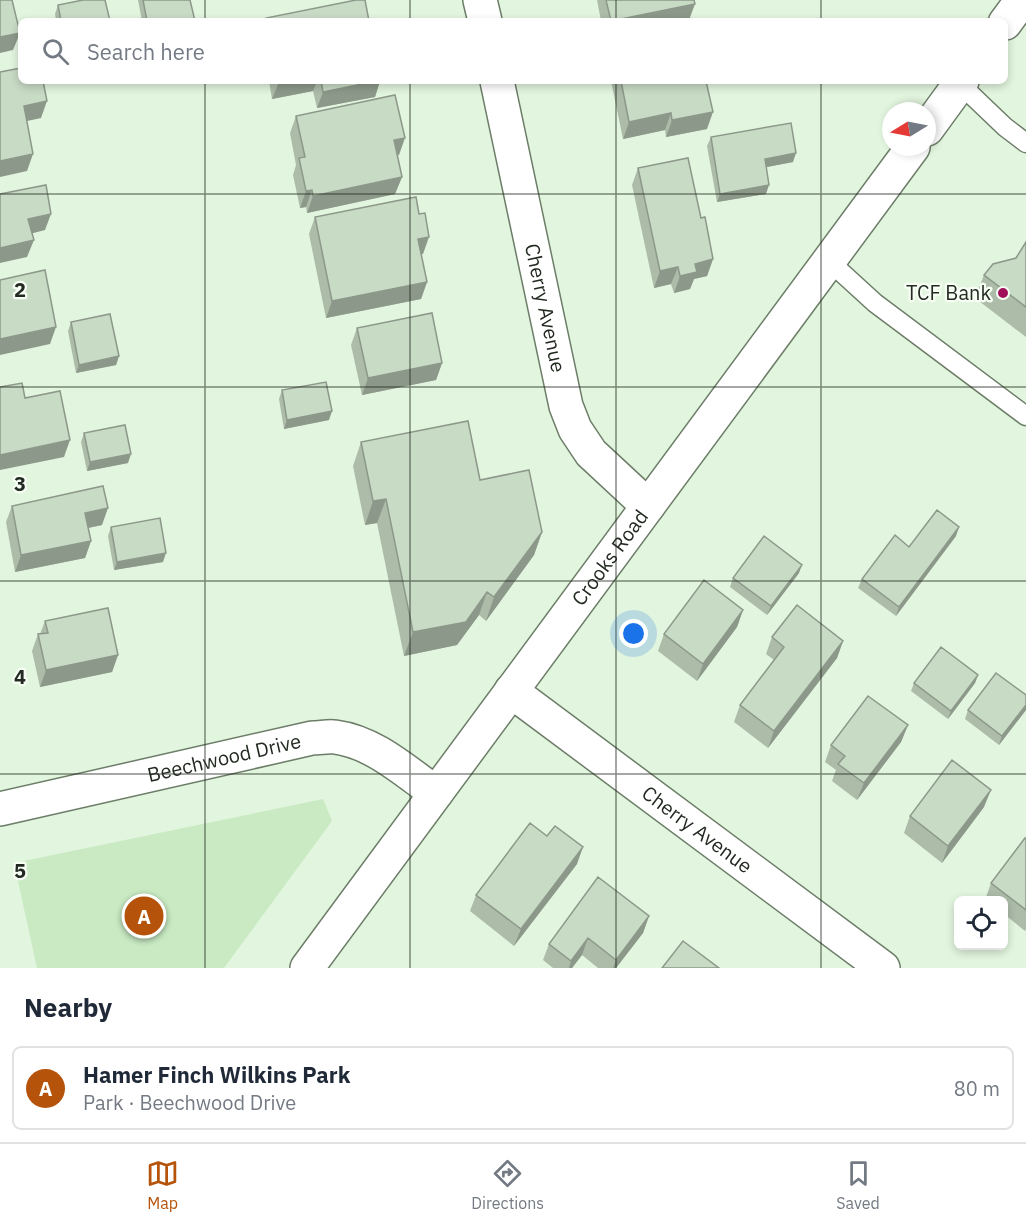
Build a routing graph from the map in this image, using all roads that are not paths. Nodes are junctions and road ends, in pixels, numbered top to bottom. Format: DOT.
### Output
graph roads {
  1 [pos="480,0"];
  2 [pos="1022,0"];
  3 [pos="483,18"];
  4 [pos="1008,19"];
  5 [pos="498,84"];
  6 [pos="960,84"];
  7 [pos="963,84"];
  8 [pos="936,117"];
  9 [pos="1026,143"];
  10 [pos="907,156"];
  11 [pos="829,261"];
  12 [pos="1026,416"];
  13 [pos="648,506"];
  14 [pos="511,691"];
  15 [pos="436,793"];
  16 [pos="0,809"];
  17 [pos="307,968"];
  18 [pos="883,968"];
  1 -- 3 [label="street"];
  2 -- 4 [label="street"];
  5 -- 13 [label="street, Cherry Avenue"];
  6 -- 8 [label="street"];
  7 -- 9 [label="lane"];
  10 -- 11 [label="street, Crooks Road"];
  11 -- 12 [label="lane"];
  11 -- 13 [label="street, Crooks Road"];
  13 -- 14 [label="street, Crooks Road"];
  14 -- 15 [label="street, Crooks Road"];
  14 -- 18 [label="street, Cherry Avenue"];
  15 -- 16 [label="street, Beechwood Drive"];
  15 -- 17 [label="street, Crooks Road"];
}
